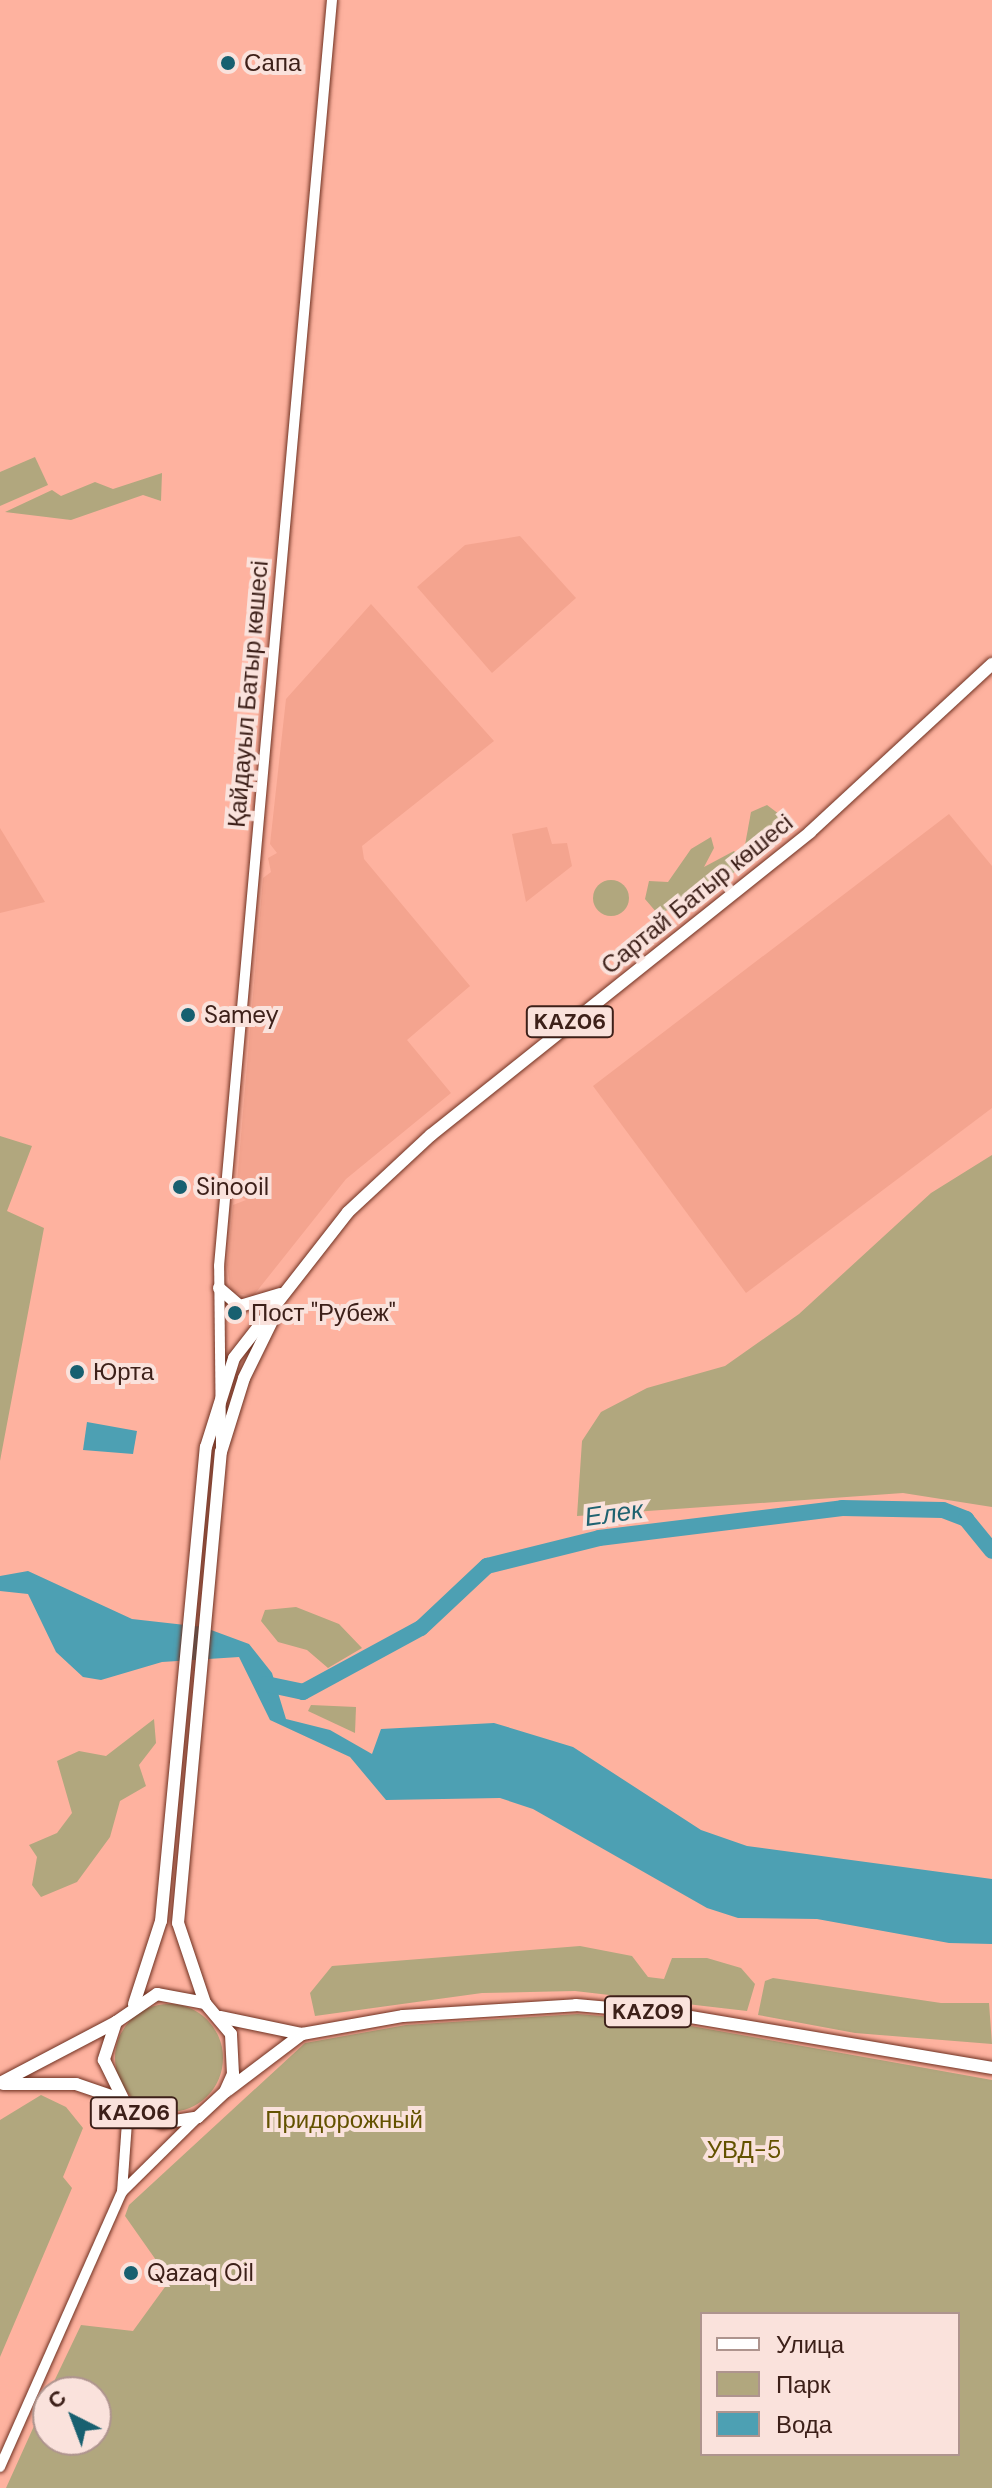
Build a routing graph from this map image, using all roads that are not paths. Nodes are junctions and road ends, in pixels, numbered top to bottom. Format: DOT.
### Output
graph roads {
  1 [pos="332,0"];
  2 [pos="992,664"];
  3 [pos="289,1287"];
  4 [pos="219,1288"];
  5 [pos="218,1393"];
  6 [pos="221,1452"];
  7 [pos="205,2003"];
  8 [pos="134,2004"];
  9 [pos="220,2017"];
  10 [pos="116,2022"];
  11 [pos="302,2034"];
  12 [pos="992,2068"];
  13 [pos="0,2084"];
  14 [pos="225,2092"];
  15 [pos="117,2098"];
  16 [pos="128,2109"];
  17 [pos="198,2117"];
  18 [pos="122,2192"];
  19 [pos="0,2467"];
  1 -- 4 [label="street, Қайдауыл Батыр көшесі"];
  2 -- 3 [label="highway, Сартай Батыр көшесі / KАZ06"];
  3 -- 4 [label="highway"];
  3 -- 5 [label="highway, KАZ06"];
  3 -- 6 [label="highway, KАZ06"];
  4 -- 5 [label="street, Қайдауыл Батыр көшесі"];
  5 -- 6 [label="street, Қайдауыл Батыр көшесі"];
  5 -- 8 [label="highway, KАZ06"];
  6 -- 7 [label="highway, KАZ06"];
  7 -- 8 [label="highway"];
  7 -- 9 [label="highway, KАZ06"];
  8 -- 10 [label="highway, KАZ06"];
  9 -- 11 [label="highway, KAZ09"];
  9 -- 14 [label="highway, KАZ06"];
  10 -- 13 [label="highway, KАZ06"];
  10 -- 15 [label="highway, KАZ06"];
  11 -- 12 [label="highway, KAZ09"];
  11 -- 14 [label="highway, KAZ09"];
  13 -- 15 [label="highway, KАZ06"];
  14 -- 17 [label="highway, KАZ06"];
  15 -- 16 [label="highway, KАZ06"];
  16 -- 17 [label="highway, KАZ06"];
  16 -- 18 [label="street"];
  17 -- 18 [label="street"];
  18 -- 19 [label="street"];
}
